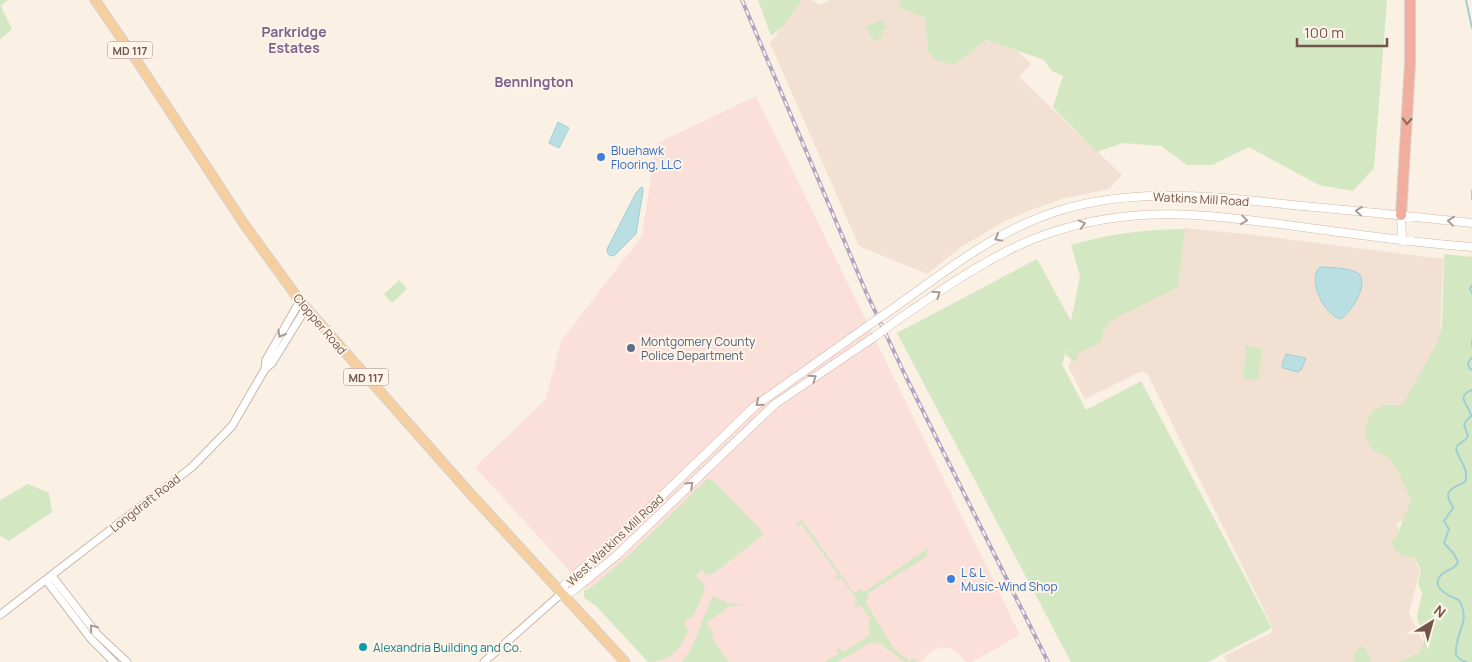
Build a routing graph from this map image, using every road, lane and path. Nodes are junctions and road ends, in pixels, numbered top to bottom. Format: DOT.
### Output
graph roads {
  1 [pos="95,0"];
  2 [pos="1410,0"];
  3 [pos="1401,215"];
  4 [pos="1472,223"];
  5 [pos="1402,241"];
  6 [pos="1472,247"];
  7 [pos="303,305"];
  8 [pos="872,323"];
  9 [pos="877,334"];
  10 [pos="49,578"];
  11 [pos="561,594"];
  12 [pos="0,615"];
  13 [pos="114,662"];
  14 [pos="127,662"];
  15 [pos="484,662"];
  16 [pos="624,662"];
  1 -- 7 [label="main road, Clopper Road / MD 117"];
  2 -- 3 [label="highway, one-way"];
  4 -- 3 [label="main road, Watkins Mill Road, one-way"];
  3 -- 5 [label="main road"];
  3 -- 8 [label="main road, Watkins Mill Road, one-way, bridge"];
  5 -- 6 [label="main road, Watkins Mill Road"];
  9 -- 5 [label="main road, Watkins Mill Road, one-way, bridge"];
  7 -- 10 [label="street, Longdraft Road"];
  7 -- 11 [label="main road, Clopper Road / MD 117"];
  8 -- 11 [label="main road, West Watkins Mill Road, one-way"];
  11 -- 9 [label="main road, West Watkins Mill Road, one-way"];
  10 -- 12 [label="street, Longdraft Road"];
  10 -- 13 [label="street"];
  14 -- 10 [label="street, one-way"];
  11 -- 15 [label="street"];
  11 -- 16 [label="main road, Clopper Road / MD 117"];
}
